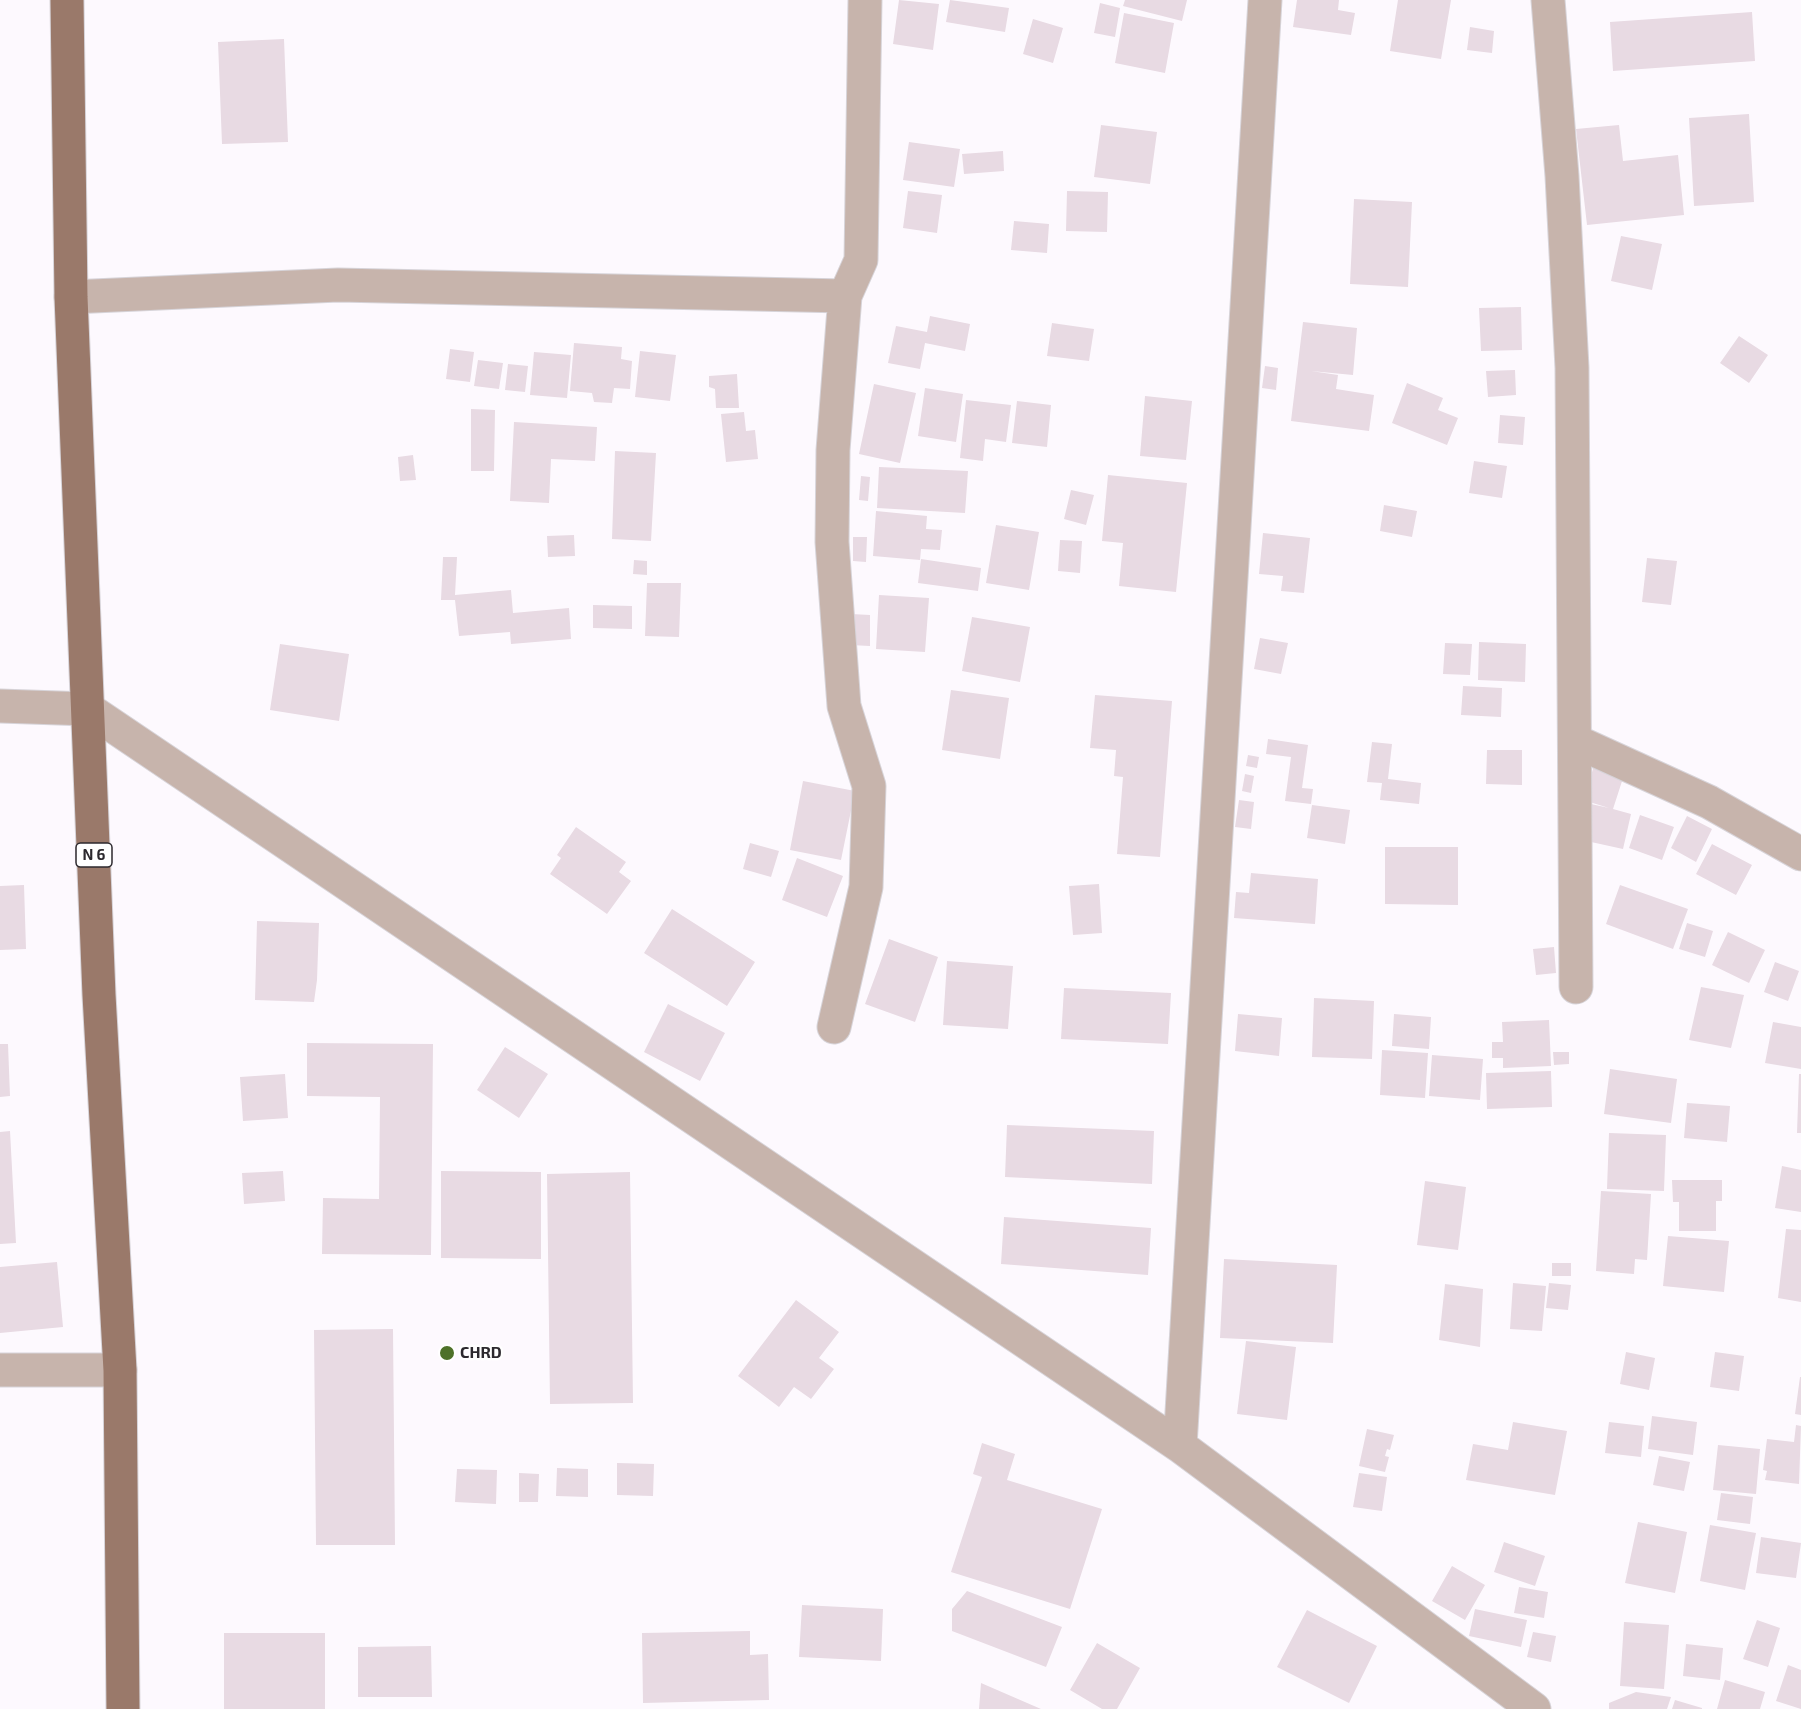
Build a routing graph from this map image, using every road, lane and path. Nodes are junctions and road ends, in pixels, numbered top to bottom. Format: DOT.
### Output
graph roads {
  1 [pos="67,0"];
  2 [pos="865,0"];
  3 [pos="1265,0"];
  4 [pos="1548,0"];
  5 [pos="845,296"];
  6 [pos="71,297"];
  7 [pos="0,706"];
  8 [pos="88,709"];
  9 [pos="1575,741"];
  10 [pos="1801,854"];
  11 [pos="1576,987"];
  12 [pos="834,1028"];
  13 [pos="0,1370"];
  14 [pos="120,1370"];
  15 [pos="1180,1446"];
  16 [pos="123,1709"];
  17 [pos="1534,1709"];
  1 -- 6 [label="main road, N 6"];
  2 -- 5 [label="street"];
  3 -- 15 [label="street"];
  4 -- 9 [label="street"];
  5 -- 6 [label="street"];
  5 -- 12 [label="street"];
  6 -- 8 [label="main road, N 6"];
  7 -- 8 [label="street"];
  8 -- 14 [label="main road, N 6"];
  8 -- 15 [label="street"];
  9 -- 10 [label="street"];
  9 -- 11 [label="street"];
  13 -- 14 [label="street"];
  14 -- 16 [label="main road, N 6"];
  15 -- 17 [label="street"];
}
